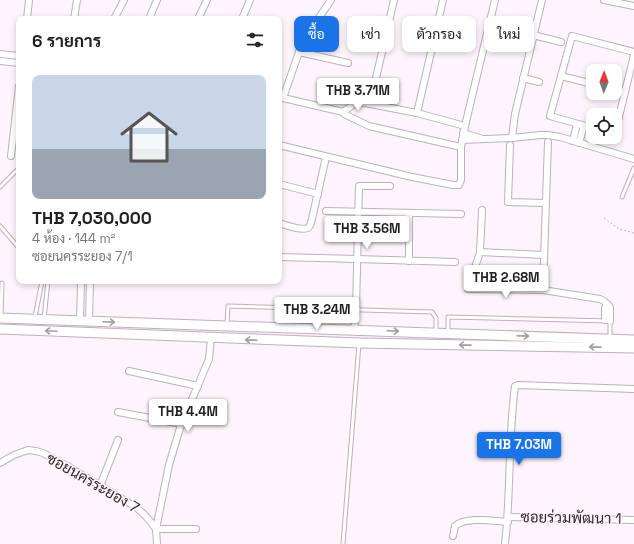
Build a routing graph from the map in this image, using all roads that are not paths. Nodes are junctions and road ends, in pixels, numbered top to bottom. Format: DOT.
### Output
graph roads {
  1 [pos="29,0"];
  2 [pos="77,0"];
  3 [pos="124,0"];
  4 [pos="157,0"];
  5 [pos="207,0"];
  6 [pos="250,0"];
  7 [pos="331,0"];
  8 [pos="394,0"];
  9 [pos="443,0"];
  10 [pos="495,0"];
  11 [pos="542,0"];
  12 [pos="604,0"];
  13 [pos="634,6"];
  14 [pos="27,16"];
  15 [pos="74,16"];
  16 [pos="116,16"];
  17 [pos="150,16"];
  18 [pos="199,16"];
  19 [pos="243,16"];
  20 [pos="320,16"];
  21 [pos="534,31"];
  22 [pos="534,35"];
  23 [pos="561,42"];
  24 [pos="299,52"];
  25 [pos="529,52"];
  26 [pos="634,52"];
  27 [pos="0,54"];
  28 [pos="16,56"];
  29 [pos="634,56"];
  30 [pos="0,61"];
  31 [pos="16,63"];
  32 [pos="348,63"];
  33 [pos="561,76"];
  34 [pos="523,78"];
  35 [pos="540,82"];
  36 [pos="586,82"];
  37 [pos="622,91"];
  38 [pos="625,92"];
  39 [pos="282,95"];
  40 [pos="282,98"];
  41 [pos="370,104"];
  42 [pos="621,108"];
  43 [pos="16,112"];
  44 [pos="343,112"];
  45 [pos="418,114"];
  46 [pos="577,124"];
  47 [pos="464,126"];
  48 [pos="584,126"];
  49 [pos="463,133"];
  50 [pos="512,138"];
  51 [pos="486,140"];
  52 [pos="548,142"];
  53 [pos="576,142"];
  54 [pos="462,144"];
  55 [pos="510,145"];
  56 [pos="282,146"];
  57 [pos="11,156"];
  58 [pos="326,157"];
  59 [pos="634,160"];
  60 [pos="634,168"];
  61 [pos="16,171"];
  62 [pos="282,185"];
  63 [pos="390,186"];
  64 [pos="0,187"];
  65 [pos="318,194"];
  66 [pos="622,196"];
  67 [pos="546,203"];
  68 [pos="482,210"];
  69 [pos="326,211"];
  70 [pos="358,212"];
  71 [pos="409,213"];
  72 [pos="461,214"];
  73 [pos="282,224"];
  74 [pos="0,226"];
  75 [pos="16,245"];
  76 [pos="480,252"];
  77 [pos="544,255"];
  78 [pos="282,257"];
  79 [pos="358,259"];
  80 [pos="409,261"];
  81 [pos="455,262"];
  82 [pos="2,283"];
  83 [pos="42,284"];
  84 [pos="47,284"];
  85 [pos="81,284"];
  86 [pos="90,284"];
  87 [pos="542,290"];
  88 [pos="356,309"];
  89 [pos="0,318"];
  90 [pos="39,319"];
  91 [pos="607,320"];
  92 [pos="85,321"];
  93 [pos="227,326"];
  94 [pos="279,328"];
  95 [pos="0,329"];
  96 [pos="354,330"];
  97 [pos="436,333"];
  98 [pos="448,333"];
  99 [pos="211,338"];
  100 [pos="610,339"];
  101 [pos="279,340"];
  102 [pos="634,340"];
  103 [pos="359,343"];
  104 [pos="634,348"];
  105 [pos="129,371"];
  106 [pos="198,386"];
  107 [pos="634,389"];
  108 [pos="118,412"];
  109 [pos="182,424"];
  110 [pos="118,440"];
  111 [pos="0,463"];
  112 [pos="100,486"];
  113 [pos="508,519"];
  114 [pos="634,520"];
  115 [pos="156,529"];
  116 [pos="196,529"];
  117 [pos="453,536"];
  118 [pos="157,544"];
  119 [pos="343,544"];
  120 [pos="505,544"];
  1 -- 14 [label="street"];
  2 -- 15 [label="street"];
  3 -- 16 [label="street"];
  4 -- 17 [label="street"];
  5 -- 18 [label="street"];
  6 -- 19 [label="street"];
  7 -- 20 [label="street"];
  8 -- 41 [label="street"];
  9 -- 45 [label="street"];
  10 -- 47 [label="street"];
  11 -- 21 [label="street"];
  12 -- 13 [label="street"];
  22 -- 23 [label="street"];
  24 -- 32 [label="street"];
  24 -- 39 [label="street"];
  25 -- 34 [label="street"];
  26 -- 33 [label="street"];
  27 -- 28 [label="street"];
  29 -- 38 [label="street"];
  30 -- 31 [label="street"];
  33 -- 36 [label="street"];
  33 -- 46 [label="street"];
  34 -- 35 [label="street"];
  34 -- 50 [label="street"];
  37 -- 38 [label="street"];
  38 -- 42 [label="street"];
  40 -- 44 [label="street"];
  41 -- 44 [label="street"];
  41 -- 45 [label="street"];
  43 -- 57 [label="street"];
  44 -- 54 [label="street"];
  45 -- 47 [label="street"];
  46 -- 48 [label="street"];
  46 -- 53 [label="street"];
  47 -- 49 [label="street"];
  48 -- 53 [label="street"];
  49 -- 51 [label="street"];
  49 -- 54 [label="street"];
  50 -- 51 [label="street"];
  50 -- 53 [label="street"];
  51 -- 54 [label="street"];
  52 -- 67 [label="street"];
  53 -- 59 [label="street"];
  54 -- 58 [label="street"];
  55 -- 67 [label="street"];
  56 -- 58 [label="street"];
  58 -- 65 [label="street"];
  60 -- 66 [label="lane"];
  61 -- 64 [label="lane"];
  62 -- 65 [label="street"];
  63 -- 70 [label="street"];
  65 -- 73 [label="street"];
  67 -- 77 [label="street"];
  68 -- 76 [label="street"];
  69 -- 70 [label="street"];
  70 -- 71 [label="street"];
  70 -- 79 [label="street"];
  71 -- 72 [label="street"];
  71 -- 80 [label="street"];
  74 -- 75 [label="lane"];
  76 -- 77 [label="street"];
  76 -- 87 [label="street"];
  77 -- 87 [label="street"];
  78 -- 79 [label="street"];
  79 -- 80 [label="street"];
  79 -- 88 [label="street"];
  80 -- 81 [label="street"];
  82 -- 89 [label="lane"];
  83 -- 90 [label="lane"];
  84 -- 90 [label="lane"];
  85 -- 92 [label="street"];
  86 -- 92 [label="street"];
  87 -- 91 [label="street"];
  88 -- 93 [label="lane"];
  88 -- 96 [label="street"];
  88 -- 97 [label="lane"];
  89 -- 90 [label="street"];
  90 -- 92 [label="street"];
  91 -- 98 [label="lane"];
  91 -- 100 [label="lane"];
  92 -- 93 [label="street, one-way"];
  93 -- 94 [label="street"];
  94 -- 96 [label="street"];
  94 -- 101 [label="street"];
  99 -- 95 [label="street, one-way"];
  96 -- 97 [label="street, one-way"];
  97 -- 98 [label="street"];
  98 -- 100 [label="street, one-way"];
  101 -- 99 [label="street, one-way"];
  99 -- 106 [label="street"];
  100 -- 102 [label="street"];
  101 -- 103 [label="street"];
  104 -- 103 [label="street, one-way"];
  103 -- 119 [label="lane"];
  105 -- 106 [label="street"];
  106 -- 109 [label="street"];
  107 -- 113 [label="street"];
  108 -- 109 [label="street"];
  109 -- 115 [label="street"];
  110 -- 112 [label="street"];
  111 -- 112 [label="street, ซอยนครระยอง 7"];
  112 -- 115 [label="street, ซอยนครระยอง 7"];
  113 -- 114 [label="street, ซอยร่วมพัฒนา 1"];
  113 -- 117 [label="street, ซอยร่วมพัฒนา 1"];
  113 -- 120 [label="street"];
  115 -- 116 [label="street"];
  115 -- 118 [label="street"];
}
